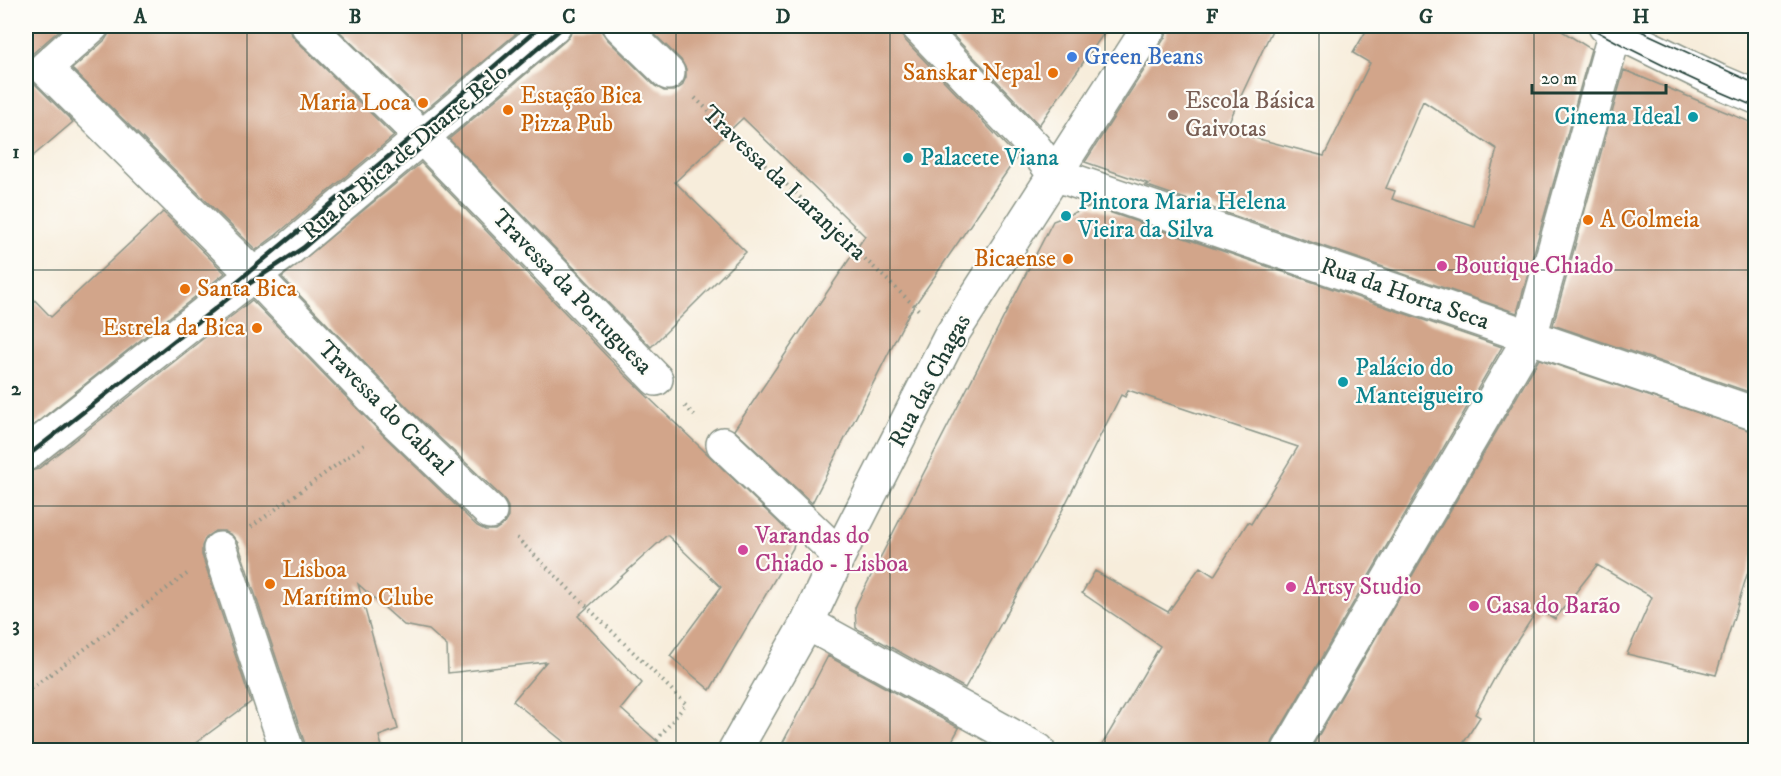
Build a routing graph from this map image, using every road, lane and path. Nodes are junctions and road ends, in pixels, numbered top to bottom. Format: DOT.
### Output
graph roads {
  1 [pos="92,26"];
  2 [pos="308,26"];
  3 [pos="554,26"];
  4 [pos="620,26"];
  5 [pos="918,26"];
  6 [pos="1150,26"];
  7 [pos="1610,29"];
  8 [pos="668,73"];
  9 [pos="1755,97"];
  10 [pos="422,137"];
  11 [pos="1054,174"];
  12 [pos="253,275"];
  13 [pos="1530,337"];
  14 [pos="950,339"];
  15 [pos="656,379"];
  16 [pos="1755,414"];
  17 [pos="723,444"];
  18 [pos="26,454"];
  19 [pos="490,512"];
  20 [pos="220,549"];
  21 [pos="839,555"];
  22 [pos="807,623"];
  23 [pos="287,750"];
  24 [pos="649,750"];
  25 [pos="735,750"];
  26 [pos="1038,750"];
  27 [pos="1289,750"];
  1 -- 12 [label="street, Travessa do Cabral"];
  2 -- 10 [label="street, Travessa da Portuguesa"];
  3 -- 10 [label="street, Rua da Bica de Duarte Belo"];
  4 -- 8 [label="street"];
  5 -- 11 [label="street"];
  6 -- 11 [label="street, Rua das Chagas"];
  7 -- 9 [label="street"];
  7 -- 13 [label="street"];
  8 -- 14 [label="path, Travessa da Laranjeira"];
  10 -- 12 [label="street, Rua da Bica de Duarte Belo"];
  10 -- 15 [label="street, Travessa da Portuguesa"];
  11 -- 13 [label="street, Rua da Horta Seca"];
  11 -- 14 [label="street, Rua das Chagas"];
  12 -- 18 [label="street, Rua da Bica de Duarte Belo"];
  12 -- 19 [label="street, Travessa do Cabral"];
  13 -- 16 [label="street, Rua da Horta Seca"];
  13 -- 27 [label="street"];
  14 -- 21 [label="street, Rua das Chagas"];
  15 -- 17 [label="path, Travessa da Portuguesa"];
  17 -- 21 [label="street"];
  19 -- 24 [label="path"];
  20 -- 23 [label="street"];
  21 -- 22 [label="street, Rua das Chagas"];
  22 -- 25 [label="street, Rua das Chagas"];
  22 -- 26 [label="street"];
}
